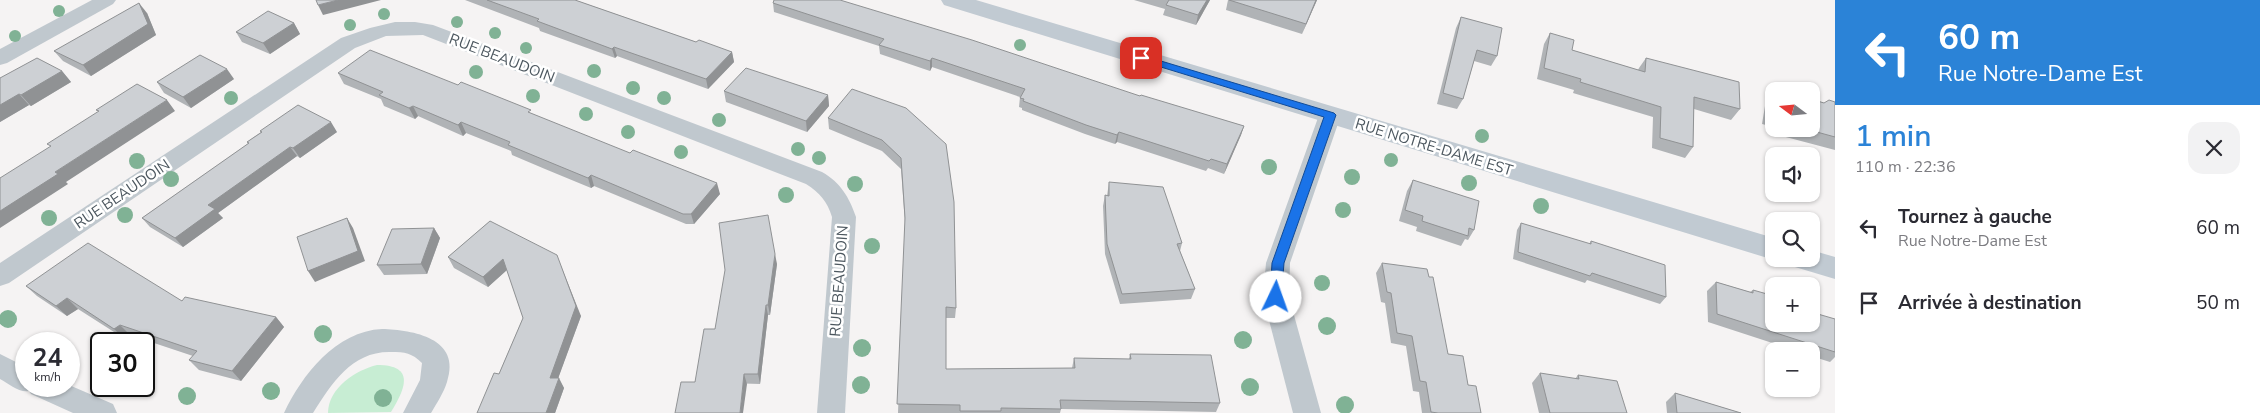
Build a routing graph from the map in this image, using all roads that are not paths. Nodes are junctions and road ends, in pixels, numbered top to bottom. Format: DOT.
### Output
graph roads {
  1 [pos="106,0"];
  2 [pos="952,0"];
  3 [pos="0,58"];
  4 [pos="1330,115"];
  5 [pos="1765,246"];
  6 [pos="1820,264"];
  7 [pos="1835,268"];
  8 [pos="0,276"];
  9 [pos="0,366"];
  10 [pos="15,374"];
  11 [pos="67,397"];
  12 [pos="103,413"];
  13 [pos="298,413"];
  14 [pos="417,413"];
  15 [pos="830,413"];
  16 [pos="1307,413"];
  1 -- 3 [label="street"];
  2 -- 4 [label="main road, RUE NOTRE-DAME EST"];
  4 -- 5 [label="main road, RUE NOTRE-DAME EST"];
  4 -- 16 [label="street"];
  6 -- 7 [label="main road"];
  8 -- 15 [label="street, RUE BEAUDOIN"];
  9 -- 10 [label="street"];
  11 -- 12 [label="street"];
  13 -- 14 [label="street"];
}
